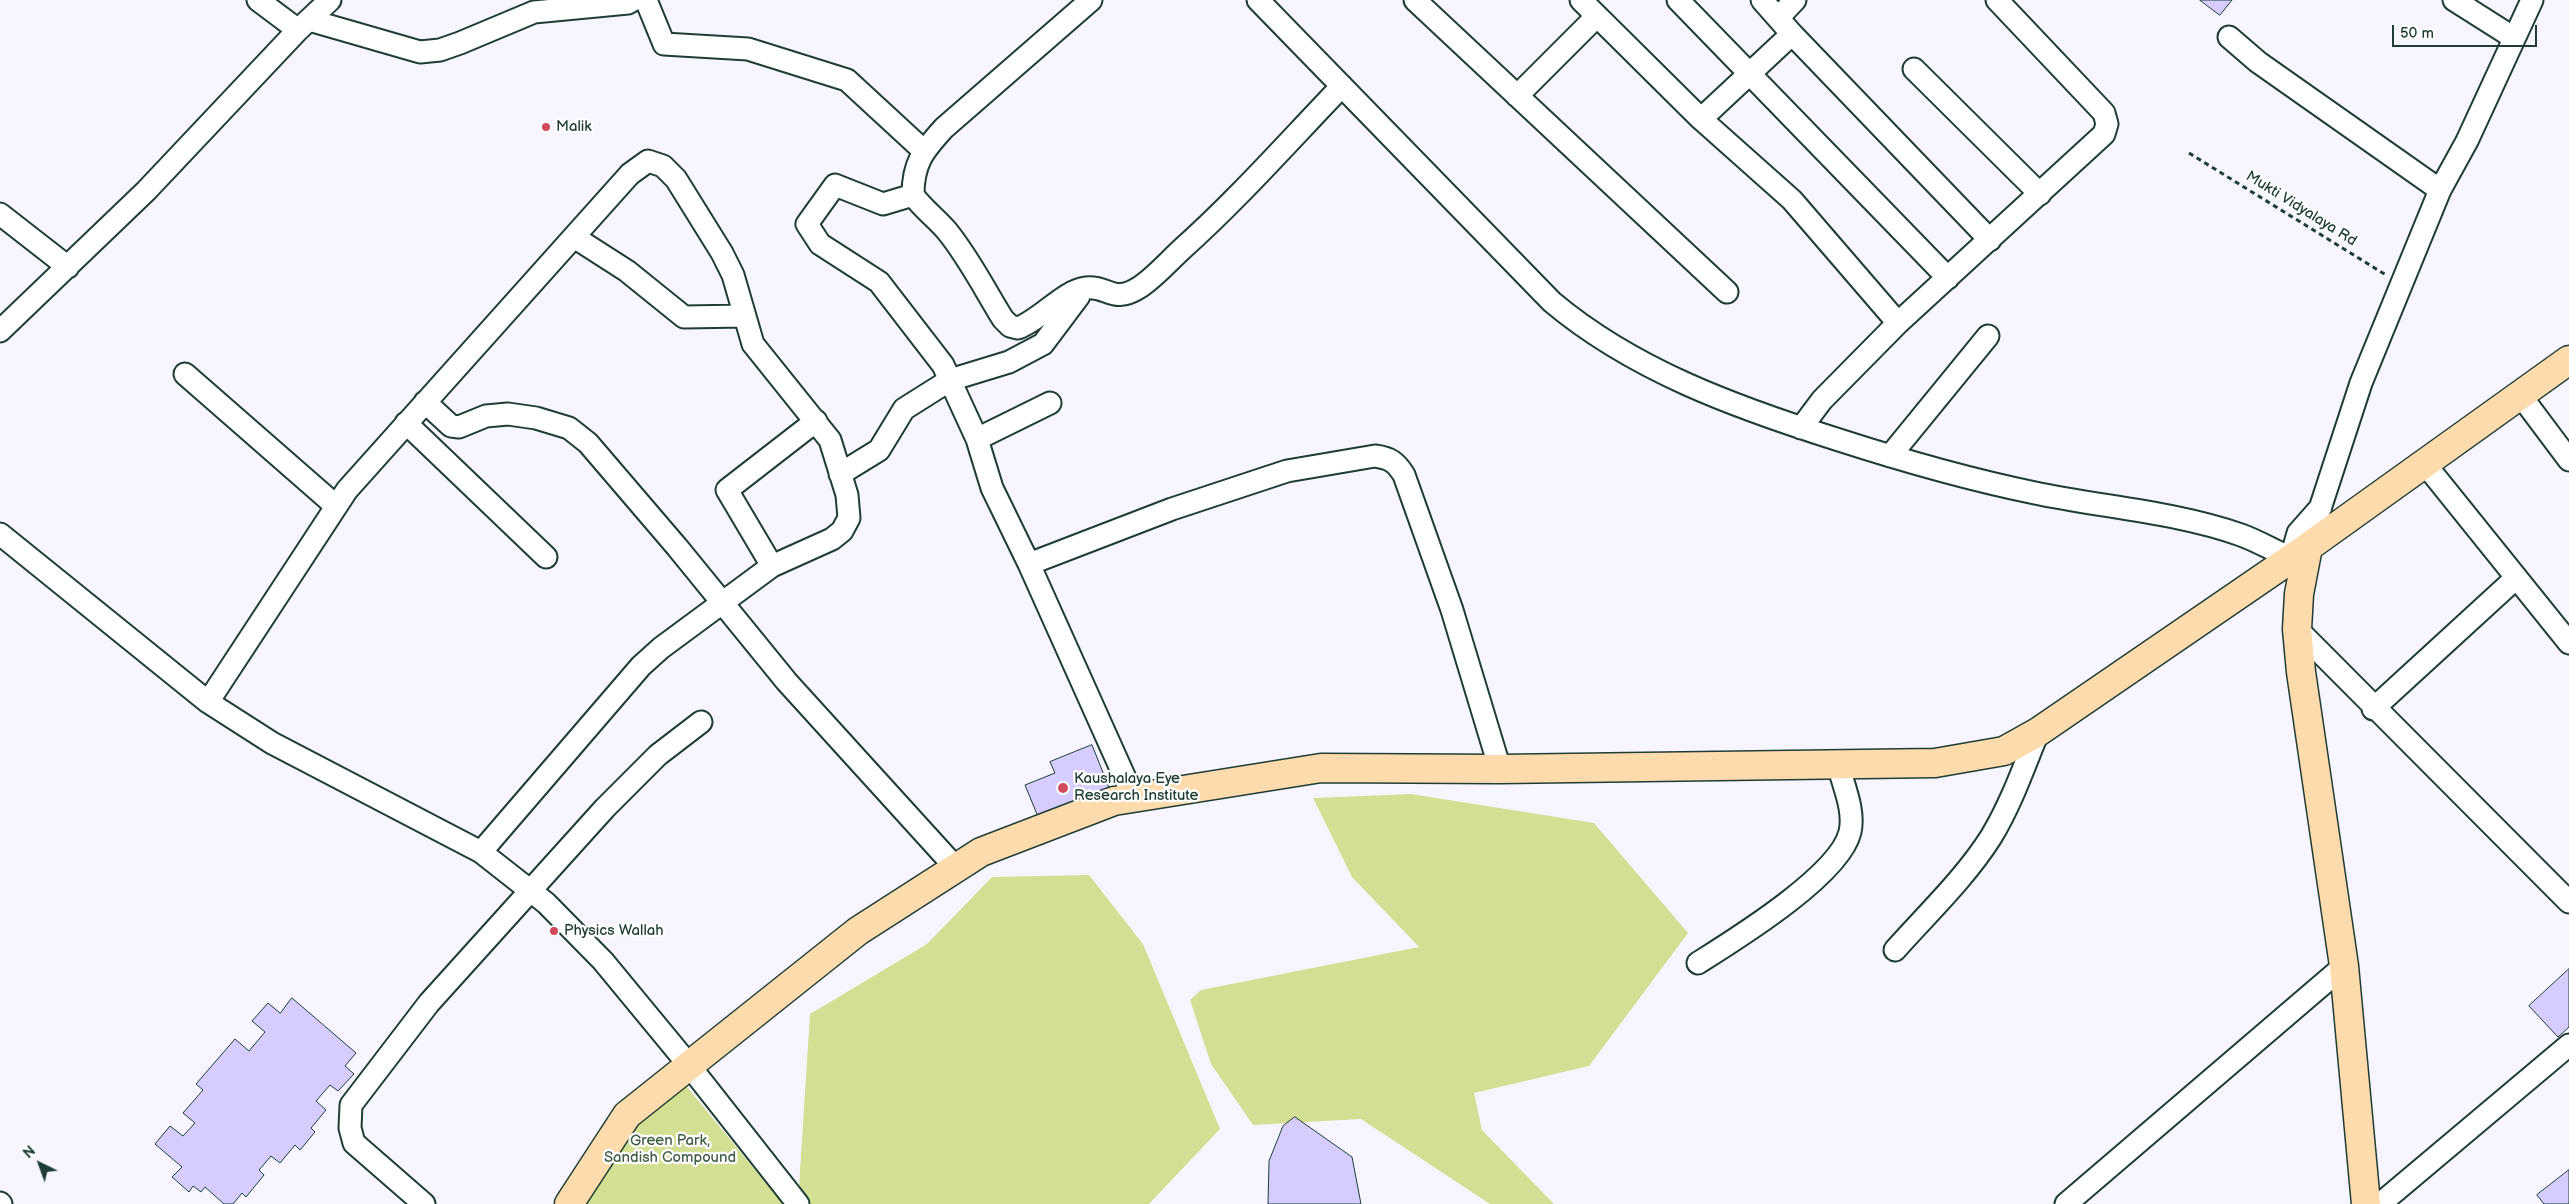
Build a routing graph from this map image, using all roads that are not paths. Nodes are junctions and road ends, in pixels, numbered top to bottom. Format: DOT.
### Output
graph roads {
  1 [pos="258,0"];
  2 [pos="330,0"];
  3 [pos="633,0"];
  4 [pos="646,0"];
  5 [pos="1091,0"];
  6 [pos="1258,0"];
  7 [pos="1415,0"];
  8 [pos="1581,0"];
  9 [pos="1678,0"];
  10 [pos="1762,0"];
  11 [pos="1795,0"];
  12 [pos="1997,0"];
  13 [pos="2454,0"];
  14 [pos="2532,0"];
  15 [pos="1597,16"];
  16 [pos="1778,18"];
  17 [pos="303,25"];
  18 [pos="1792,34"];
  19 [pos="2229,37"];
  20 [pos="2514,38"];
  21 [pos="1914,69"];
  22 [pos="1749,74"];
  23 [pos="1342,86"];
  24 [pos="1517,96"];
  25 [pos="1701,119"];
  26 [pos="924,151"];
  27 [pos="2440,190"];
  28 [pos="2040,194"];
  29 [pos="913,195"];
  30 [pos="0,214"];
  31 [pos="574,237"];
  32 [pos="1990,240"];
  33 [pos="68,267"];
  34 [pos="1948,278"];
  35 [pos="1086,288"];
  36 [pos="1727,292"];
  37 [pos="744,316"];
  38 [pos="1898,323"];
  39 [pos="0,331"];
  40 [pos="1988,336"];
  41 [pos="2569,360"];
  42 [pos="185,374"];
  43 [pos="950,380"];
  44 [pos="2521,396"];
  45 [pos="425,402"];
  46 [pos="1050,402"];
  47 [pos="816,421"];
  48 [pos="406,423"];
  49 [pos="1801,428"];
  50 [pos="977,439"];
  51 [pos="1890,456"];
  52 [pos="2569,460"];
  53 [pos="2425,464"];
  54 [pos="840,474"];
  55 [pos="336,506"];
  56 [pos="0,534"];
  57 [pos="2299,553"];
  58 [pos="546,557"];
  59 [pos="1029,564"];
  60 [pos="772,566"];
  61 [pos="2516,578"];
  62 [pos="720,603"];
  63 [pos="2297,629"];
  64 [pos="2569,643"];
  65 [pos="208,702"];
  66 [pos="2373,708"];
  67 [pos="701,722"];
  68 [pos="2038,732"];
  69 [pos="1838,764"];
  70 [pos="1500,769"];
  71 [pos="1134,798"];
  72 [pos="481,852"];
  73 [pos="956,868"];
  74 [pos="530,890"];
  75 [pos="2569,902"];
  76 [pos="1894,950"];
  77 [pos="1698,963"];
  78 [pos="2344,966"];
  79 [pos="2569,1045"];
  80 [pos="688,1064"];
  81 [pos="424,1204"];
  82 [pos="569,1204"];
  83 [pos="798,1204"];
  84 [pos="2066,1204"];
  85 [pos="2366,1204"];
  86 [pos="2380,1204"];
  1 -- 17 [label="street"];
  2 -- 17 [label="street"];
  3 -- 17 [label="street"];
  4 -- 26 [label="street"];
  5 -- 26 [label="street"];
  6 -- 23 [label="street"];
  7 -- 24 [label="street"];
  8 -- 15 [label="street"];
  9 -- 22 [label="street"];
  10 -- 16 [label="street"];
  11 -- 16 [label="street"];
  12 -- 28 [label="street"];
  13 -- 20 [label="street"];
  14 -- 20 [label="street"];
  15 -- 24 [label="street"];
  15 -- 25 [label="street"];
  16 -- 18 [label="street"];
  17 -- 33 [label="street"];
  18 -- 22 [label="street"];
  18 -- 32 [label="street"];
  19 -- 27 [label="street"];
  20 -- 27 [label="street"];
  21 -- 28 [label="street"];
  22 -- 25 [label="street"];
  22 -- 34 [label="street"];
  23 -- 35 [label="street"];
  23 -- 49 [label="street"];
  24 -- 36 [label="street"];
  25 -- 38 [label="street"];
  26 -- 29 [label="street"];
  27 -- 57 [label="street"];
  28 -- 32 [label="street"];
  29 -- 35 [label="street"];
  29 -- 43 [label="street"];
  30 -- 33 [label="street"];
  31 -- 37 [label="street"];
  31 -- 37 [label="street"];
  31 -- 45 [label="street"];
  32 -- 34 [label="street"];
  33 -- 39 [label="street"];
  34 -- 38 [label="street"];
  35 -- 43 [label="street"];
  37 -- 47 [label="street"];
  38 -- 49 [label="street"];
  40 -- 51 [label="street"];
  41 -- 44 [label="main road"];
  42 -- 55 [label="street"];
  43 -- 50 [label="street"];
  43 -- 54 [label="street"];
  44 -- 52 [label="street"];
  44 -- 53 [label="main road"];
  45 -- 48 [label="street"];
  45 -- 62 [label="street"];
  46 -- 50 [label="street"];
  47 -- 54 [label="street"];
  47 -- 60 [label="street"];
  48 -- 55 [label="street"];
  48 -- 58 [label="street"];
  49 -- 51 [label="street"];
  50 -- 59 [label="street"];
  51 -- 57 [label="street"];
  53 -- 57 [label="main road"];
  53 -- 61 [label="street"];
  54 -- 60 [label="street"];
  55 -- 65 [label="street"];
  56 -- 65 [label="street"];
  57 -- 63 [label="main road"];
  57 -- 68 [label="main road"];
  59 -- 70 [label="street"];
  59 -- 71 [label="street"];
  60 -- 62 [label="street"];
  61 -- 64 [label="street"];
  61 -- 66 [label="street"];
  62 -- 72 [label="street"];
  62 -- 73 [label="street"];
  63 -- 66 [label="street"];
  63 -- 78 [label="main road"];
  65 -- 72 [label="street"];
  66 -- 75 [label="street"];
  67 -- 74 [label="street"];
  68 -- 69 [label="main road"];
  68 -- 76 [label="street"];
  69 -- 70 [label="main road"];
  69 -- 77 [label="street"];
  70 -- 71 [label="main road"];
  71 -- 73 [label="main road"];
  72 -- 74 [label="street"];
  73 -- 80 [label="main road"];
  74 -- 80 [label="street"];
  74 -- 81 [label="street"];
  78 -- 84 [label="street"];
  78 -- 85 [label="main road"];
  79 -- 86 [label="street"];
  80 -- 82 [label="main road"];
  80 -- 83 [label="street"];
}
